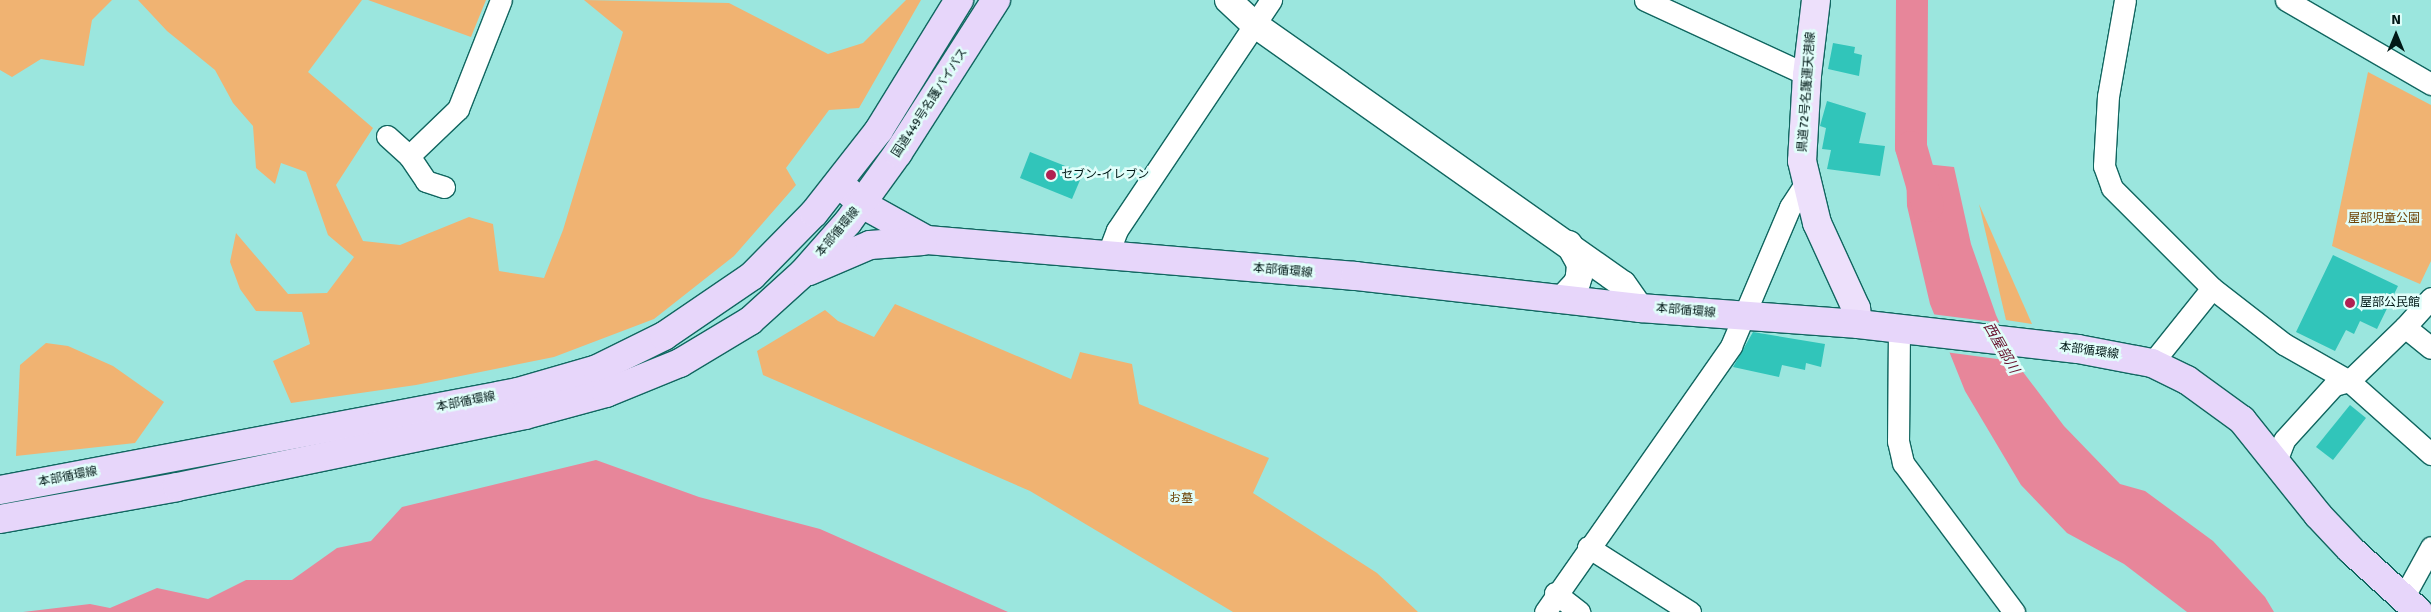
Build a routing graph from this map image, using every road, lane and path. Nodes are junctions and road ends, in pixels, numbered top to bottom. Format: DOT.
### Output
graph roads {
  1 [pos="501,0"];
  2 [pos="959,0"];
  3 [pos="996,0"];
  4 [pos="1228,0"];
  5 [pos="1271,0"];
  6 [pos="1645,0"];
  7 [pos="1816,0"];
  8 [pos="2125,0"];
  9 [pos="2286,0"];
  10 [pos="1254,24"];
  11 [pos="1806,75"];
  12 [pos="2431,84"];
  13 [pos="387,136"];
  14 [pos="409,156"];
  15 [pos="840,184"];
  16 [pos="1805,184"];
  17 [pos="444,188"];
  18 [pos="862,204"];
  19 [pos="927,240"];
  20 [pos="1569,244"];
  21 [pos="1107,256"];
  22 [pos="803,273"];
  23 [pos="2212,288"];
  24 [pos="2431,298"];
  25 [pos="1561,300"];
  26 [pos="1640,308"];
  27 [pos="1744,316"];
  28 [pos="1858,324"];
  29 [pos="2405,327"];
  30 [pos="1899,329"];
  31 [pos="2431,348"];
  32 [pos="2152,363"];
  33 [pos="2349,381"];
  34 [pos="2431,454"];
  35 [pos="2275,464"];
  36 [pos="0,490"];
  37 [pos="0,519"];
  38 [pos="1588,547"];
  39 [pos="2431,547"];
  40 [pos="1555,593"];
  41 [pos="2411,605"];
  42 [pos="1545,612"];
  43 [pos="1578,612"];
  44 [pos="1690,612"];
  45 [pos="2014,612"];
  1 -- 14 [label="street"];
  2 -- 15 [label="highway"];
  3 -- 18 [label="highway, 国道449号名護バイパス"];
  4 -- 10 [label="street"];
  5 -- 10 [label="street"];
  6 -- 11 [label="street"];
  7 -- 11 [label="main road, 県道72号名護運天港線"];
  8 -- 23 [label="street"];
  9 -- 12 [label="street"];
  10 -- 20 [label="street"];
  10 -- 21 [label="street"];
  11 -- 16 [label="main road, 県道72号名護運天港線"];
  13 -- 14 [label="street"];
  14 -- 17 [label="street"];
  15 -- 18 [label="highway, 本部循環線"];
  15 -- 36 [label="highway, 本部循環線"];
  16 -- 27 [label="street"];
  16 -- 28 [label="main road, 県道72号名護運天港線"];
  18 -- 19 [label="highway, 本部循環線"];
  18 -- 22 [label="highway, 本部循環線"];
  19 -- 21 [label="highway, 本部循環線"];
  19 -- 22 [label="highway"];
  20 -- 25 [label="street"];
  20 -- 26 [label="street"];
  21 -- 25 [label="highway, 本部循環線"];
  22 -- 37 [label="highway, 本部循環線"];
  23 -- 32 [label="street"];
  23 -- 33 [label="street"];
  24 -- 29 [label="street"];
  25 -- 26 [label="highway, 本部循環線"];
  26 -- 27 [label="highway, 本部循環線"];
  27 -- 28 [label="highway, 本部循環線"];
  27 -- 38 [label="street"];
  28 -- 30 [label="highway, 本部循環線"];
  29 -- 31 [label="street"];
  29 -- 33 [label="street"];
  30 -- 32 [label="highway, 本部循環線"];
  30 -- 45 [label="street"];
  32 -- 35 [label="highway, 本部循環線"];
  33 -- 34 [label="street"];
  33 -- 35 [label="street"];
  35 -- 41 [label="highway, 本部循環線"];
  38 -- 40 [label="street"];
  38 -- 44 [label="street"];
  39 -- 41 [label="street"];
  40 -- 42 [label="street"];
  40 -- 43 [label="street"];
}
